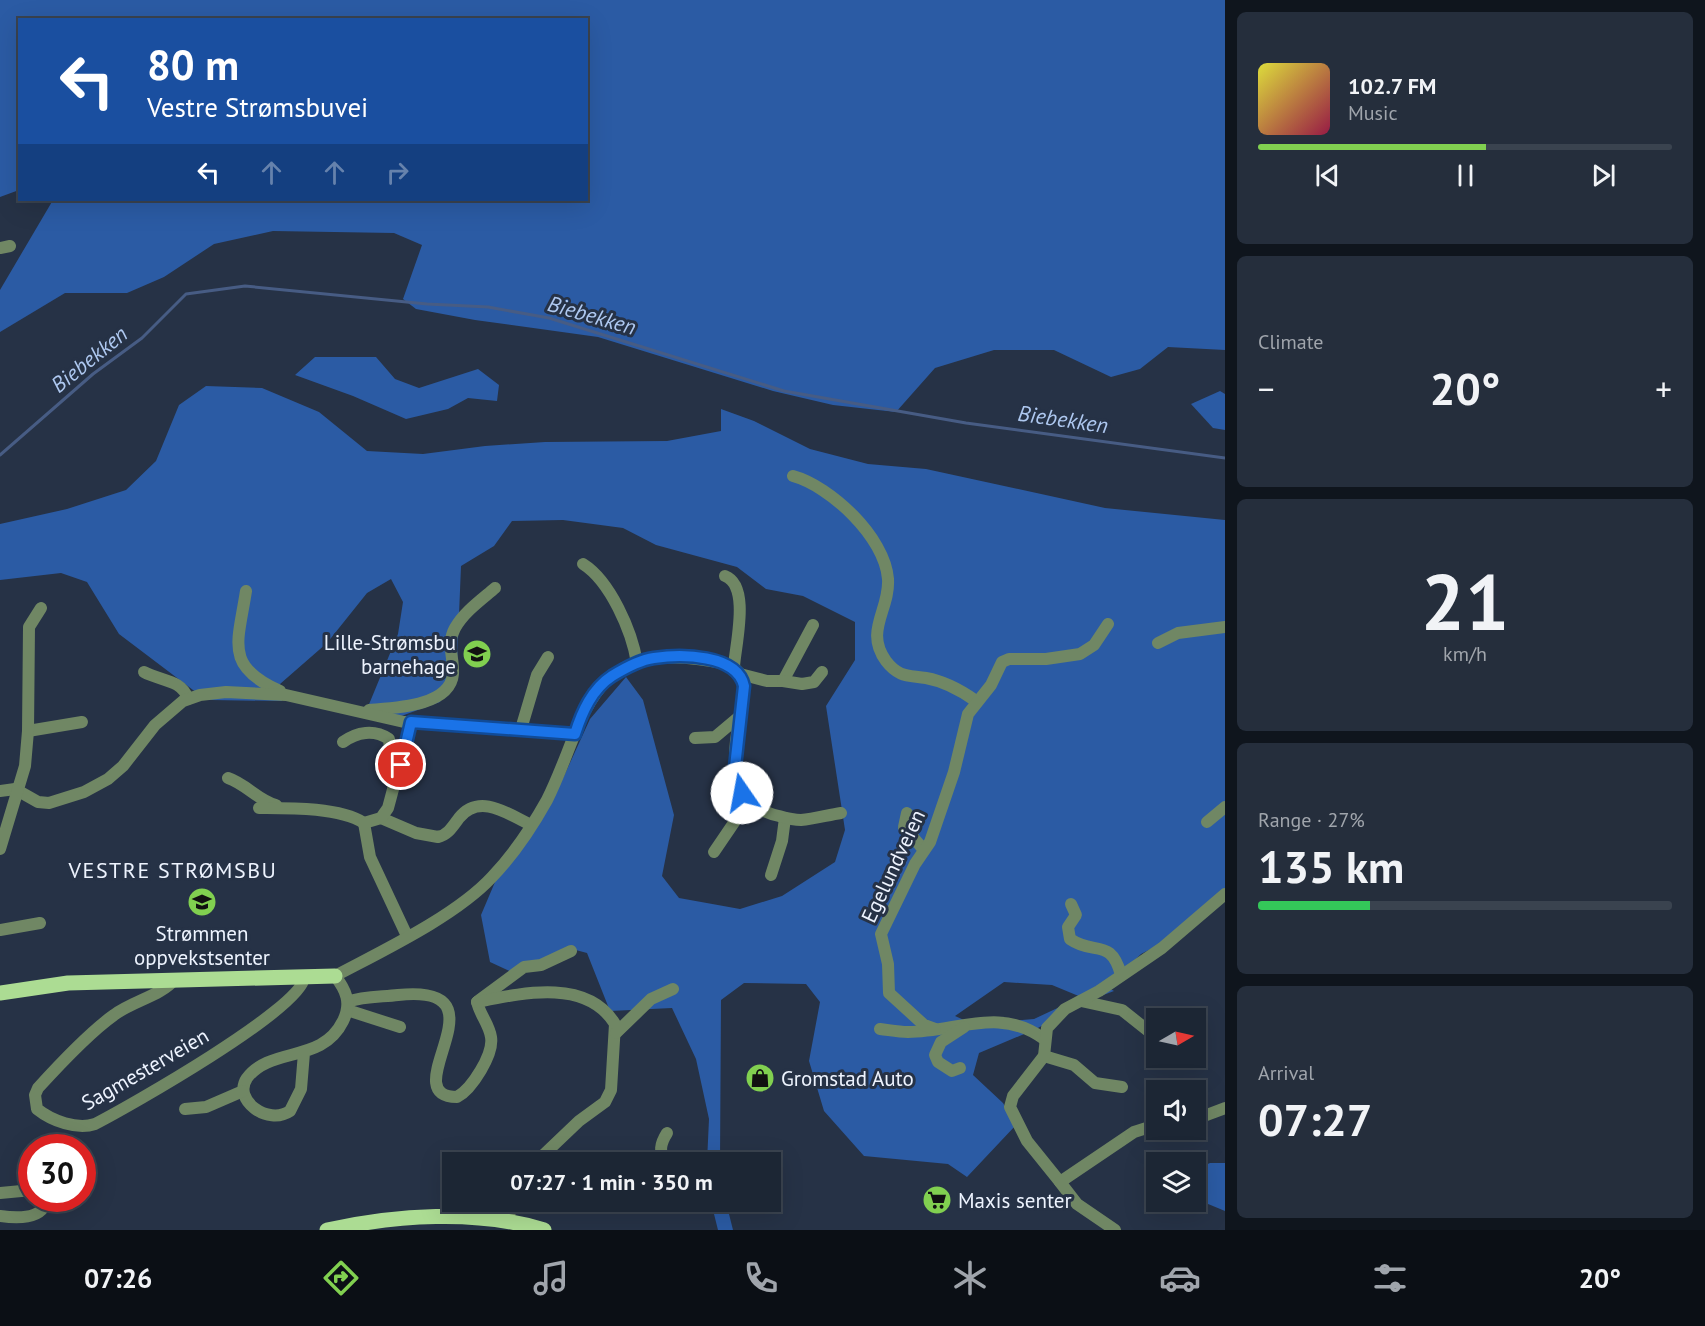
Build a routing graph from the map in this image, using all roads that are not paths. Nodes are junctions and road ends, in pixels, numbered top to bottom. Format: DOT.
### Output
graph roads {
  1 [pos="793,476"];
  2 [pos="583,564"];
  3 [pos="724,576"];
  4 [pos="495,588"];
  5 [pos="246,591"];
  6 [pos="41,608"];
  7 [pos="1108,624"];
  8 [pos="813,625"];
  9 [pos="1225,627"];
  10 [pos="1158,643"];
  11 [pos="548,657"];
  12 [pos="637,663"];
  13 [pos="737,671"];
  14 [pos="144,672"];
  15 [pos="822,672"];
  16 [pos="783,681"];
  17 [pos="286,695"];
  18 [pos="188,699"];
  19 [pos="976,701"];
  20 [pos="365,712"];
  21 [pos="740,716"];
  22 [pos="82,722"];
  23 [pos="411,722"];
  24 [pos="521,729"];
  25 [pos="28,731"];
  26 [pos="575,734"];
  27 [pos="695,738"];
  28 [pos="343,742"];
  29 [pos="228,778"];
  30 [pos="0,791"];
  31 [pos="18,792"];
  32 [pos="392,797"];
  33 [pos="748,802"];
  34 [pos="1225,807"];
  35 [pos="259,808"];
  36 [pos="286,808"];
  37 [pos="841,813"];
  38 [pos="907,813"];
  39 [pos="381,818"];
  40 [pos="785,818"];
  41 [pos="1207,822"];
  42 [pos="364,823"];
  43 [pos="531,825"];
  44 [pos="0,849"];
  45 [pos="924,850"];
  46 [pos="714,852"];
  47 [pos="771,875"];
  48 [pos="1225,894"];
  49 [pos="1071,903"];
  50 [pos="40,923"];
  51 [pos="0,930"];
  52 [pos="407,936"];
  53 [pos="571,951"];
  54 [pos="1121,975"];
  55 [pos="334,976"];
  56 [pos="304,978"];
  57 [pos="174,980"];
  58 [pos="673,989"];
  59 [pos="0,993"];
  60 [pos="1080,1001"];
  61 [pos="477,1002"];
  62 [pos="348,1006"];
  63 [pos="967,1024"];
  64 [pos="400,1027"];
  65 [pos="880,1029"];
  66 [pos="935,1029"];
  67 [pos="1146,1029"];
  68 [pos="616,1033"];
  69 [pos="1044,1039"];
  70 [pos="304,1053"];
  71 [pos="1044,1056"];
  72 [pos="960,1068"];
  73 [pos="1122,1087"];
  74 [pos="243,1091"];
  75 [pos="1225,1108"];
  76 [pos="184,1109"];
  77 [pos="1206,1115"];
  78 [pos="1146,1128"];
  79 [pos="667,1133"];
  80 [pos="546,1152"];
  81 [pos="660,1152"];
  82 [pos="1060,1182"];
  83 [pos="18,1191"];
  84 [pos="0,1193"];
  85 [pos="40,1212"];
  86 [pos="510,1212"];
  87 [pos="0,1216"];
  88 [pos="403,1219"];
  89 [pos="508,1221"];
  90 [pos="327,1230"];
  91 [pos="348,1230"];
  92 [pos="544,1230"];
  93 [pos="1115,1230"];
  1 -- 19 [label="street"];
  2 -- 12 [label="street"];
  3 -- 13 [label="street"];
  4 -- 20 [label="street"];
  5 -- 17 [label="street"];
  6 -- 25 [label="street"];
  7 -- 19 [label="street, Egelundveien"];
  8 -- 16 [label="street"];
  9 -- 10 [label="street"];
  11 -- 24 [label="street"];
  12 -- 13 [label="street"];
  12 -- 26 [label="street"];
  13 -- 16 [label="street"];
  13 -- 21 [label="street"];
  14 -- 18 [label="street"];
  15 -- 16 [label="street"];
  17 -- 18 [label="street"];
  17 -- 20 [label="street"];
  18 -- 31 [label="street"];
  19 -- 45 [label="street, Egelundveien"];
  20 -- 23 [label="street"];
  21 -- 27 [label="street"];
  21 -- 33 [label="street"];
  22 -- 25 [label="street"];
  23 -- 24 [label="street"];
  23 -- 32 [label="street"];
  24 -- 26 [label="street"];
  25 -- 31 [label="street"];
  26 -- 43 [label="street"];
  28 -- 32 [label="street"];
  29 -- 36 [label="street"];
  30 -- 31 [label="street"];
  31 -- 44 [label="street"];
  32 -- 39 [label="street"];
  33 -- 40 [label="street"];
  33 -- 46 [label="street"];
  34 -- 41 [label="street"];
  35 -- 36 [label="street"];
  36 -- 42 [label="street"];
  37 -- 40 [label="street"];
  38 -- 45 [label="street"];
  39 -- 42 [label="street"];
  39 -- 43 [label="street"];
  40 -- 47 [label="street"];
  42 -- 52 [label="street"];
  43 -- 52 [label="street"];
  45 -- 66 [label="street, Egelundveien"];
  48 -- 54 [label="street"];
  49 -- 54 [label="street"];
  50 -- 51 [label="street"];
  52 -- 55 [label="street"];
  53 -- 61 [label="street"];
  54 -- 60 [label="street"];
  55 -- 56 [label="main road"];
  55 -- 62 [label="street"];
  56 -- 57 [label="main road"];
  56 -- 57 [label="street, Sagmesterveien"];
  57 -- 59 [label="main road"];
  58 -- 68 [label="street"];
  60 -- 67 [label="street"];
  60 -- 69 [label="street"];
  61 -- 62 [label="street"];
  61 -- 68 [label="street"];
  62 -- 64 [label="street"];
  62 -- 70 [label="street"];
  63 -- 66 [label="street"];
  63 -- 69 [label="street"];
  63 -- 72 [label="street"];
  65 -- 66 [label="street"];
  68 -- 80 [label="street"];
  69 -- 71 [label="street"];
  70 -- 74 [label="street"];
  70 -- 74 [label="street"];
  71 -- 73 [label="street"];
  71 -- 82 [label="street"];
  74 -- 76 [label="street"];
  75 -- 77 [label="street"];
  78 -- 82 [label="street"];
  79 -- 81 [label="street"];
  82 -- 93 [label="street"];
  83 -- 84 [label="street"];
  85 -- 87 [label="street"];
  86 -- 89 [label="street"];
  88 -- 89 [label="main road"];
  88 -- 90 [label="main road"];
  88 -- 91 [label="main road"];
  89 -- 92 [label="main road"];
}
